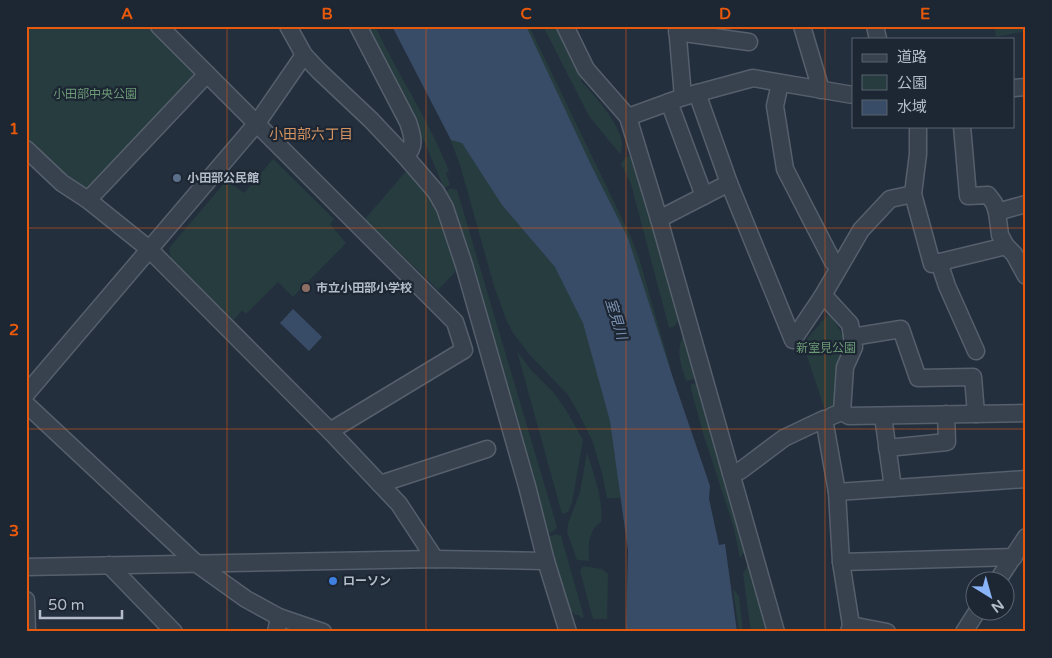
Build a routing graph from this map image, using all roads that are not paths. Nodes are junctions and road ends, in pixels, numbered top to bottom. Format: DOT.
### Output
graph roads {
  1 [pos="159,26"];
  2 [pos="288,26"];
  3 [pos="358,26"];
  4 [pos="564,26"];
  5 [pos="802,26"];
  6 [pos="677,29"];
  7 [pos="749,42"];
  8 [pos="304,55"];
  9 [pos="206,74"];
  10 [pos="780,83"];
  11 [pos="821,90"];
  12 [pos="852,95"];
  13 [pos="683,97"];
  14 [pos="628,117"];
  15 [pos="257,123"];
  16 [pos="918,128"];
  17 [pos="962,128"];
  18 [pos="26,149"];
  19 [pos="405,156"];
  20 [pos="729,183"];
  21 [pos="914,194"];
  22 [pos="704,196"];
  23 [pos="88,200"];
  24 [pos="1026,204"];
  25 [pos="997,212"];
  26 [pos="659,218"];
  27 [pos="1006,246"];
  28 [pos="149,249"];
  29 [pos="940,262"];
  30 [pos="840,266"];
  31 [pos="1026,276"];
  32 [pos="822,297"];
  33 [pos="852,337"];
  34 [pos="976,351"];
  35 [pos="26,394"];
  36 [pos="26,404"];
  37 [pos="842,412"];
  38 [pos="1026,413"];
  39 [pos="946,414"];
  40 [pos="976,414"];
  41 [pos="883,416"];
  42 [pos="824,419"];
  43 [pos="330,431"];
  44 [pos="887,448"];
  45 [pos="487,449"];
  46 [pos="731,473"];
  47 [pos="1026,479"];
  48 [pos="380,484"];
  49 [pos="893,488"];
  50 [pos="838,492"];
  51 [pos="1026,537"];
  52 [pos="1014,557"];
  53 [pos="436,559"];
  54 [pos="546,561"];
  55 [pos="841,562"];
  56 [pos="197,564"];
  57 [pos="109,566"];
  58 [pos="26,568"];
  59 [pos="1005,570"];
  60 [pos="26,600"];
  61 [pos="972,620"];
  62 [pos="277,624"];
  63 [pos="850,629"];
  64 [pos="166,630"];
  65 [pos="28,632"];
  66 [pos="323,632"];
  67 [pos="568,632"];
  68 [pos="776,632"];
  69 [pos="887,632"];
  70 [pos="964,632"];
  1 -- 9 [label="street"];
  2 -- 8 [label="street"];
  3 -- 19 [label="street"];
  4 -- 14 [label="street"];
  5 -- 11 [label="street"];
  6 -- 7 [label="street"];
  6 -- 13 [label="street"];
  8 -- 15 [label="street"];
  8 -- 19 [label="street"];
  9 -- 15 [label="street"];
  9 -- 23 [label="street"];
  10 -- 11 [label="street"];
  10 -- 13 [label="street"];
  10 -- 30 [label="street"];
  11 -- 12 [label="street"];
  13 -- 14 [label="street"];
  13 -- 20 [label="street"];
  13 -- 22 [label="street"];
  14 -- 26 [label="street"];
  15 -- 28 [label="street"];
  15 -- 43 [label="street"];
  16 -- 21 [label="street"];
  17 -- 25 [label="street"];
  18 -- 23 [label="street"];
  19 -- 54 [label="street"];
  20 -- 22 [label="street"];
  20 -- 32 [label="street"];
  21 -- 29 [label="street"];
  21 -- 30 [label="street"];
  22 -- 26 [label="street"];
  23 -- 28 [label="street"];
  24 -- 25 [label="street"];
  25 -- 27 [label="street"];
  26 -- 46 [label="street"];
  27 -- 29 [label="street"];
  27 -- 31 [label="street"];
  28 -- 35 [label="street"];
  28 -- 43 [label="street"];
  29 -- 34 [label="street"];
  30 -- 32 [label="street"];
  32 -- 33 [label="street"];
  33 -- 37 [label="street"];
  33 -- 40 [label="street"];
  36 -- 56 [label="street"];
  37 -- 41 [label="street"];
  37 -- 42 [label="street"];
  38 -- 40 [label="street"];
  39 -- 40 [label="street"];
  39 -- 41 [label="street"];
  39 -- 44 [label="street"];
  41 -- 44 [label="street"];
  42 -- 46 [label="street"];
  42 -- 50 [label="street"];
  43 -- 48 [label="street"];
  44 -- 49 [label="street"];
  45 -- 48 [label="street"];
  46 -- 68 [label="street"];
  47 -- 49 [label="street"];
  48 -- 53 [label="street"];
  49 -- 50 [label="street"];
  50 -- 55 [label="street"];
  51 -- 52 [label="street"];
  52 -- 55 [label="street"];
  52 -- 59 [label="street"];
  53 -- 54 [label="street"];
  53 -- 56 [label="street"];
  54 -- 67 [label="street"];
  55 -- 63 [label="street"];
  56 -- 57 [label="street"];
  56 -- 62 [label="street"];
  57 -- 58 [label="street"];
  57 -- 64 [label="street"];
  60 -- 65 [label="street"];
  61 -- 70 [label="street"];
  62 -- 66 [label="street"];
  63 -- 69 [label="street"];
}
